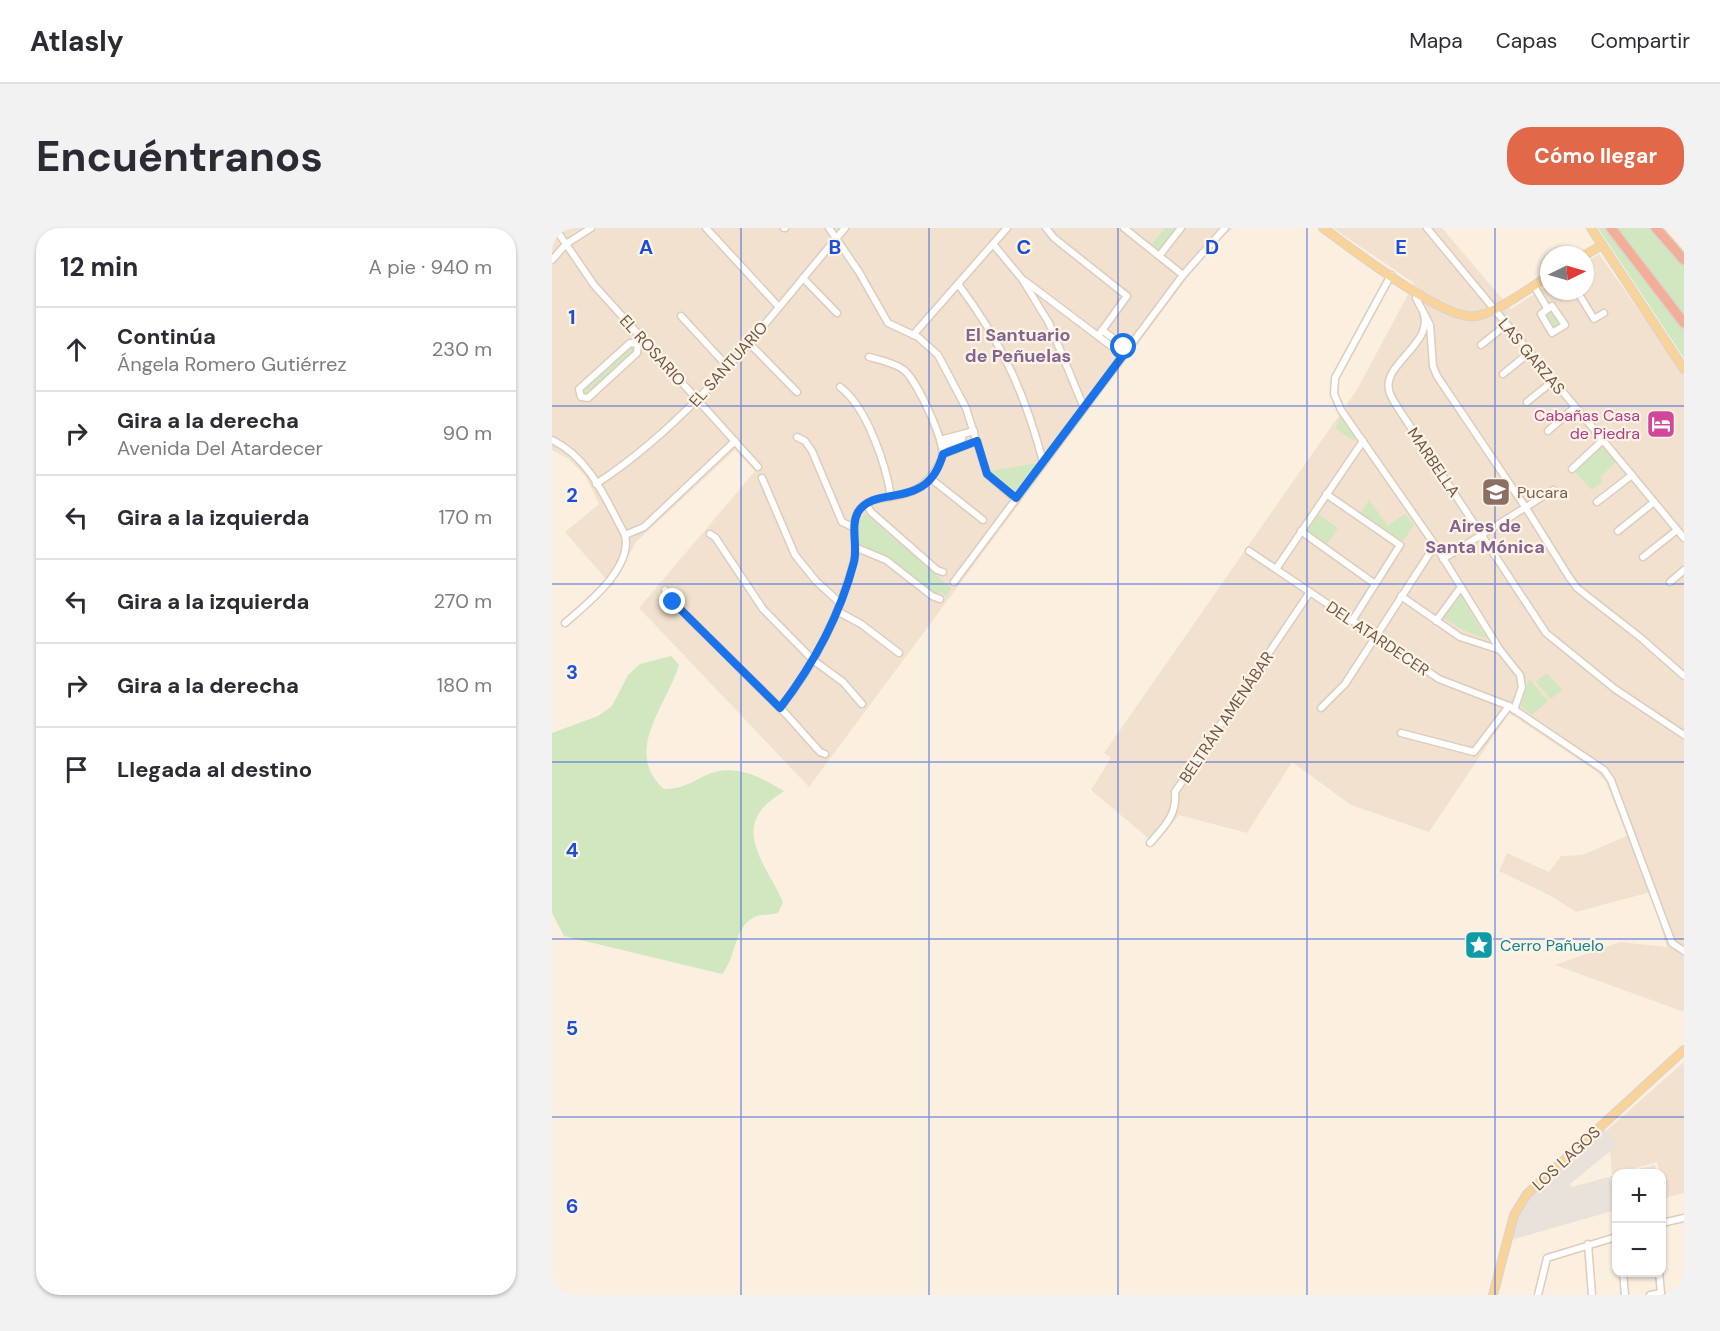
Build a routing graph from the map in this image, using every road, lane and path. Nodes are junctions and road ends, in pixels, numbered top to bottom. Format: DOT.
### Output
graph roads {
  1 [pos="555,228"];
  2 [pos="591,228"];
  3 [pos="706,228"];
  4 [pos="829,228"];
  5 [pos="845,228"];
  6 [pos="1007,228"];
  7 [pos="1046,228"];
  8 [pos="1124,228"];
  9 [pos="1181,228"];
  10 [pos="1225,228"];
  11 [pos="1323,228"];
  12 [pos="1427,228"];
  13 [pos="1591,228"];
  14 [pos="1611,228"];
  15 [pos="1656,228"];
  16 [pos="1661,228"];
  17 [pos="837,238"];
  18 [pos="566,244"];
  19 [pos="993,244"];
  20 [pos="1602,245"];
  21 [pos="1594,250"];
  22 [pos="1684,251"];
  23 [pos="1159,256"];
  24 [pos="552,260"];
  25 [pos="1684,260"];
  26 [pos="1183,275"];
  27 [pos="1390,275"];
  28 [pos="803,278"];
  29 [pos="1022,279"];
  30 [pos="1540,282"];
  31 [pos="958,284"];
  32 [pos="1534,286"];
  33 [pos="1420,294"];
  34 [pos="1582,300"];
  35 [pos="779,307"];
  36 [pos="1547,308"];
  37 [pos="1492,310"];
  38 [pos="837,313"];
  39 [pos="1604,313"];
  40 [pos="1424,315"];
  41 [pos="681,316"];
  42 [pos="1684,323"];
  43 [pos="1506,325"];
  44 [pos="1100,333"];
  45 [pos="913,335"];
  46 [pos="644,339"];
  47 [pos="748,342"];
  48 [pos="638,344"];
  49 [pos="1481,345"];
  50 [pos="1125,352"];
  51 [pos="1529,353"];
  52 [pos="869,357"];
  53 [pos="726,366"];
  54 [pos="1684,369"];
  55 [pos="1503,374"];
  56 [pos="1553,381"];
  57 [pos="840,387"];
  58 [pos="797,392"];
  59 [pos="698,399"];
  60 [pos="1527,402"];
  61 [pos="1575,407"];
  62 [pos="1084,408"];
  63 [pos="974,431"];
  64 [pos="1548,431"];
  65 [pos="797,437"];
  66 [pos="552,440"];
  67 [pos="1603,440"];
  68 [pos="735,441"];
  69 [pos="977,441"];
  70 [pos="1362,441"];
  71 [pos="941,443"];
  72 [pos="943,454"];
  73 [pos="1043,462"];
  74 [pos="758,467"];
  75 [pos="1572,469"];
  76 [pos="1632,476"];
  77 [pos="762,478"];
  78 [pos="930,478"];
  79 [pos="596,484"];
  80 [pos="1553,490"];
  81 [pos="1326,494"];
  82 [pos="891,497"];
  83 [pos="1016,498"];
  84 [pos="1598,502"];
  85 [pos="1654,502"];
  86 [pos="866,504"];
  87 [pos="1526,508"];
  88 [pos="983,520"];
  89 [pos="855,528"];
  90 [pos="1677,530"];
  91 [pos="1301,531"];
  92 [pos="1618,531"];
  93 [pos="710,534"];
  94 [pos="1483,534"];
  95 [pos="626,536"];
  96 [pos="1684,538"];
  97 [pos="1435,545"];
  98 [pos="857,548"];
  99 [pos="1249,551"];
  100 [pos="1643,556"];
  101 [pos="1443,559"];
  102 [pos="1276,569"];
  103 [pos="1684,570"];
  104 [pos="944,572"];
  105 [pos="954,582"];
  106 [pos="1670,582"];
  107 [pos="1375,584"];
  108 [pos="1461,587"];
  109 [pos="665,590"];
  110 [pos="1310,592"];
  111 [pos="1401,596"];
  112 [pos="939,599"];
  113 [pos="840,603"];
  114 [pos="837,611"];
  115 [pos="1352,621"];
  116 [pos="1436,621"];
  117 [pos="565,623"];
  118 [pos="1375,636"];
  119 [pos="1500,650"];
  120 [pos="899,653"];
  121 [pos="813,660"];
  122 [pos="1684,676"];
  123 [pos="862,704"];
  124 [pos="780,708"];
  125 [pos="1321,708"];
  126 [pos="1511,708"];
  127 [pos="1401,733"];
  128 [pos="1684,735"];
  129 [pos="825,754"];
  130 [pos="1150,843"];
  131 [pos="1684,951"];
  132 [pos="1684,1050"];
  133 [pos="1684,1218"];
  134 [pos="1666,1222"];
  135 [pos="1612,1238"];
  136 [pos="1588,1244"];
  137 [pos="1623,1277"];
  138 [pos="1659,1277"];
  139 [pos="1493,1295"];
  140 [pos="1538,1295"];
  141 [pos="1592,1295"];
  142 [pos="1625,1295"];
  143 [pos="1650,1295"];
  1 -- 18 [label="street, EL ROSARIO"];
  2 -- 18 [label="street"];
  3 -- 35 [label="street"];
  4 -- 17 [label="street"];
  5 -- 17 [label="street, EL SANTUARIO"];
  6 -- 19 [label="street"];
  7 -- 44 [label="street"];
  8 -- 23 [label="street"];
  9 -- 23 [label="street"];
  10 -- 26 [label="street"];
  11 -- 27 [label="main road"];
  12 -- 37 [label="street, LAS GARZAS"];
  13 -- 20 [label="main road"];
  14 -- 42 [label="highway"];
  15 -- 25 [label="highway"];
  16 -- 22 [label="highway"];
  17 -- 28 [label="street, EL SANTUARIO"];
  17 -- 45 [label="street"];
  18 -- 24 [label="street"];
  18 -- 46 [label="street, EL ROSARIO"];
  19 -- 29 [label="street"];
  19 -- 31 [label="street"];
  20 -- 21 [label="main road"];
  20 -- 54 [label="main road"];
  23 -- 26 [label="street"];
  26 -- 50 [label="street"];
  27 -- 33 [label="main road"];
  27 -- 70 [label="street"];
  28 -- 35 [label="street, EL SANTUARIO"];
  28 -- 38 [label="street"];
  29 -- 44 [label="street"];
  29 -- 62 [label="street"];
  30 -- 32 [label="main road"];
  31 -- 45 [label="street"];
  31 -- 73 [label="street"];
  32 -- 36 [label="street"];
  32 -- 37 [label="main road"];
  33 -- 37 [label="main road"];
  33 -- 40 [label="street, MARBELLA"];
  34 -- 39 [label="street"];
  35 -- 47 [label="street, EL SANTUARIO"];
  37 -- 43 [label="street, LAS GARZAS"];
  40 -- 87 [label="street"];
  40 -- 94 [label="street, MARBELLA"];
  41 -- 53 [label="street"];
  43 -- 49 [label="street"];
  43 -- 51 [label="street, LAS GARZAS"];
  44 -- 50 [label="street"];
  45 -- 63 [label="street"];
  46 -- 48 [label="street"];
  46 -- 59 [label="street, EL ROSARIO"];
  47 -- 53 [label="street, EL SANTUARIO"];
  47 -- 58 [label="street"];
  48 -- 48 [label="street"];
  50 -- 62 [label="street"];
  51 -- 55 [label="street"];
  51 -- 56 [label="street, LAS GARZAS"];
  52 -- 71 [label="street"];
  53 -- 59 [label="street, EL SANTUARIO"];
  56 -- 60 [label="street"];
  56 -- 61 [label="street, LAS GARZAS"];
  57 -- 82 [label="street"];
  59 -- 68 [label="street, EL ROSARIO"];
  59 -- 79 [label="street, EL SANTUARIO"];
  61 -- 64 [label="street"];
  61 -- 67 [label="street, LAS GARZAS"];
  62 -- 73 [label="street"];
  63 -- 69 [label="street"];
  63 -- 71 [label="street"];
  65 -- 89 [label="street"];
  66 -- 79 [label="street"];
  67 -- 75 [label="street"];
  67 -- 76 [label="street, LAS GARZAS"];
  68 -- 74 [label="street, EL ROSARIO"];
  68 -- 95 [label="street"];
  69 -- 72 [label="street"];
  69 -- 83 [label="street"];
  70 -- 81 [label="street"];
  70 -- 97 [label="street"];
  71 -- 72 [label="street"];
  72 -- 78 [label="street"];
  73 -- 83 [label="street"];
  76 -- 84 [label="street"];
  76 -- 85 [label="street, LAS GARZAS"];
  77 -- 113 [label="street"];
  78 -- 82 [label="street"];
  78 -- 88 [label="street"];
  79 -- 95 [label="street"];
  80 -- 87 [label="street"];
  81 -- 91 [label="street"];
  81 -- 107 [label="street"];
  82 -- 86 [label="street"];
  83 -- 105 [label="street"];
  85 -- 90 [label="street, LAS GARZAS"];
  85 -- 92 [label="street"];
  86 -- 89 [label="street"];
  86 -- 104 [label="street"];
  87 -- 94 [label="street"];
  87 -- 122 [label="street"];
  89 -- 98 [label="street"];
  90 -- 96 [label="street, LAS GARZAS"];
  90 -- 100 [label="street"];
  91 -- 102 [label="street"];
  91 -- 107 [label="street"];
  93 -- 121 [label="street"];
  94 -- 101 [label="street"];
  94 -- 128 [label="street, MARBELLA"];
  95 -- 117 [label="street"];
  97 -- 101 [label="street"];
  97 -- 111 [label="street"];
  98 -- 112 [label="street"];
  98 -- 113 [label="street"];
  99 -- 102 [label="street, DEL ATARDECER"];
  101 -- 108 [label="street"];
  102 -- 110 [label="street, DEL ATARDECER"];
  103 -- 106 [label="street"];
  107 -- 115 [label="street"];
  108 -- 116 [label="street"];
  108 -- 119 [label="street"];
  109 -- 124 [label="street"];
  110 -- 115 [label="street, DEL ATARDECER"];
  110 -- 130 [label="street, BELTRÁN AMENÁBAR"];
  111 -- 116 [label="street"];
  111 -- 118 [label="street"];
  113 -- 114 [label="street"];
  114 -- 120 [label="street"];
  114 -- 121 [label="street"];
  115 -- 118 [label="street, DEL ATARDECER"];
  116 -- 119 [label="street"];
  118 -- 125 [label="street"];
  118 -- 126 [label="street, DEL ATARDECER"];
  119 -- 126 [label="street"];
  121 -- 123 [label="street"];
  121 -- 124 [label="street"];
  124 -- 129 [label="street"];
  126 -- 127 [label="street"];
  126 -- 131 [label="street"];
  132 -- 139 [label="main road, LOS LAGOS"];
  133 -- 134 [label="street"];
  135 -- 136 [label="street"];
  136 -- 140 [label="street"];
  136 -- 141 [label="street"];
  137 -- 142 [label="street"];
  138 -- 143 [label="street"];
}
